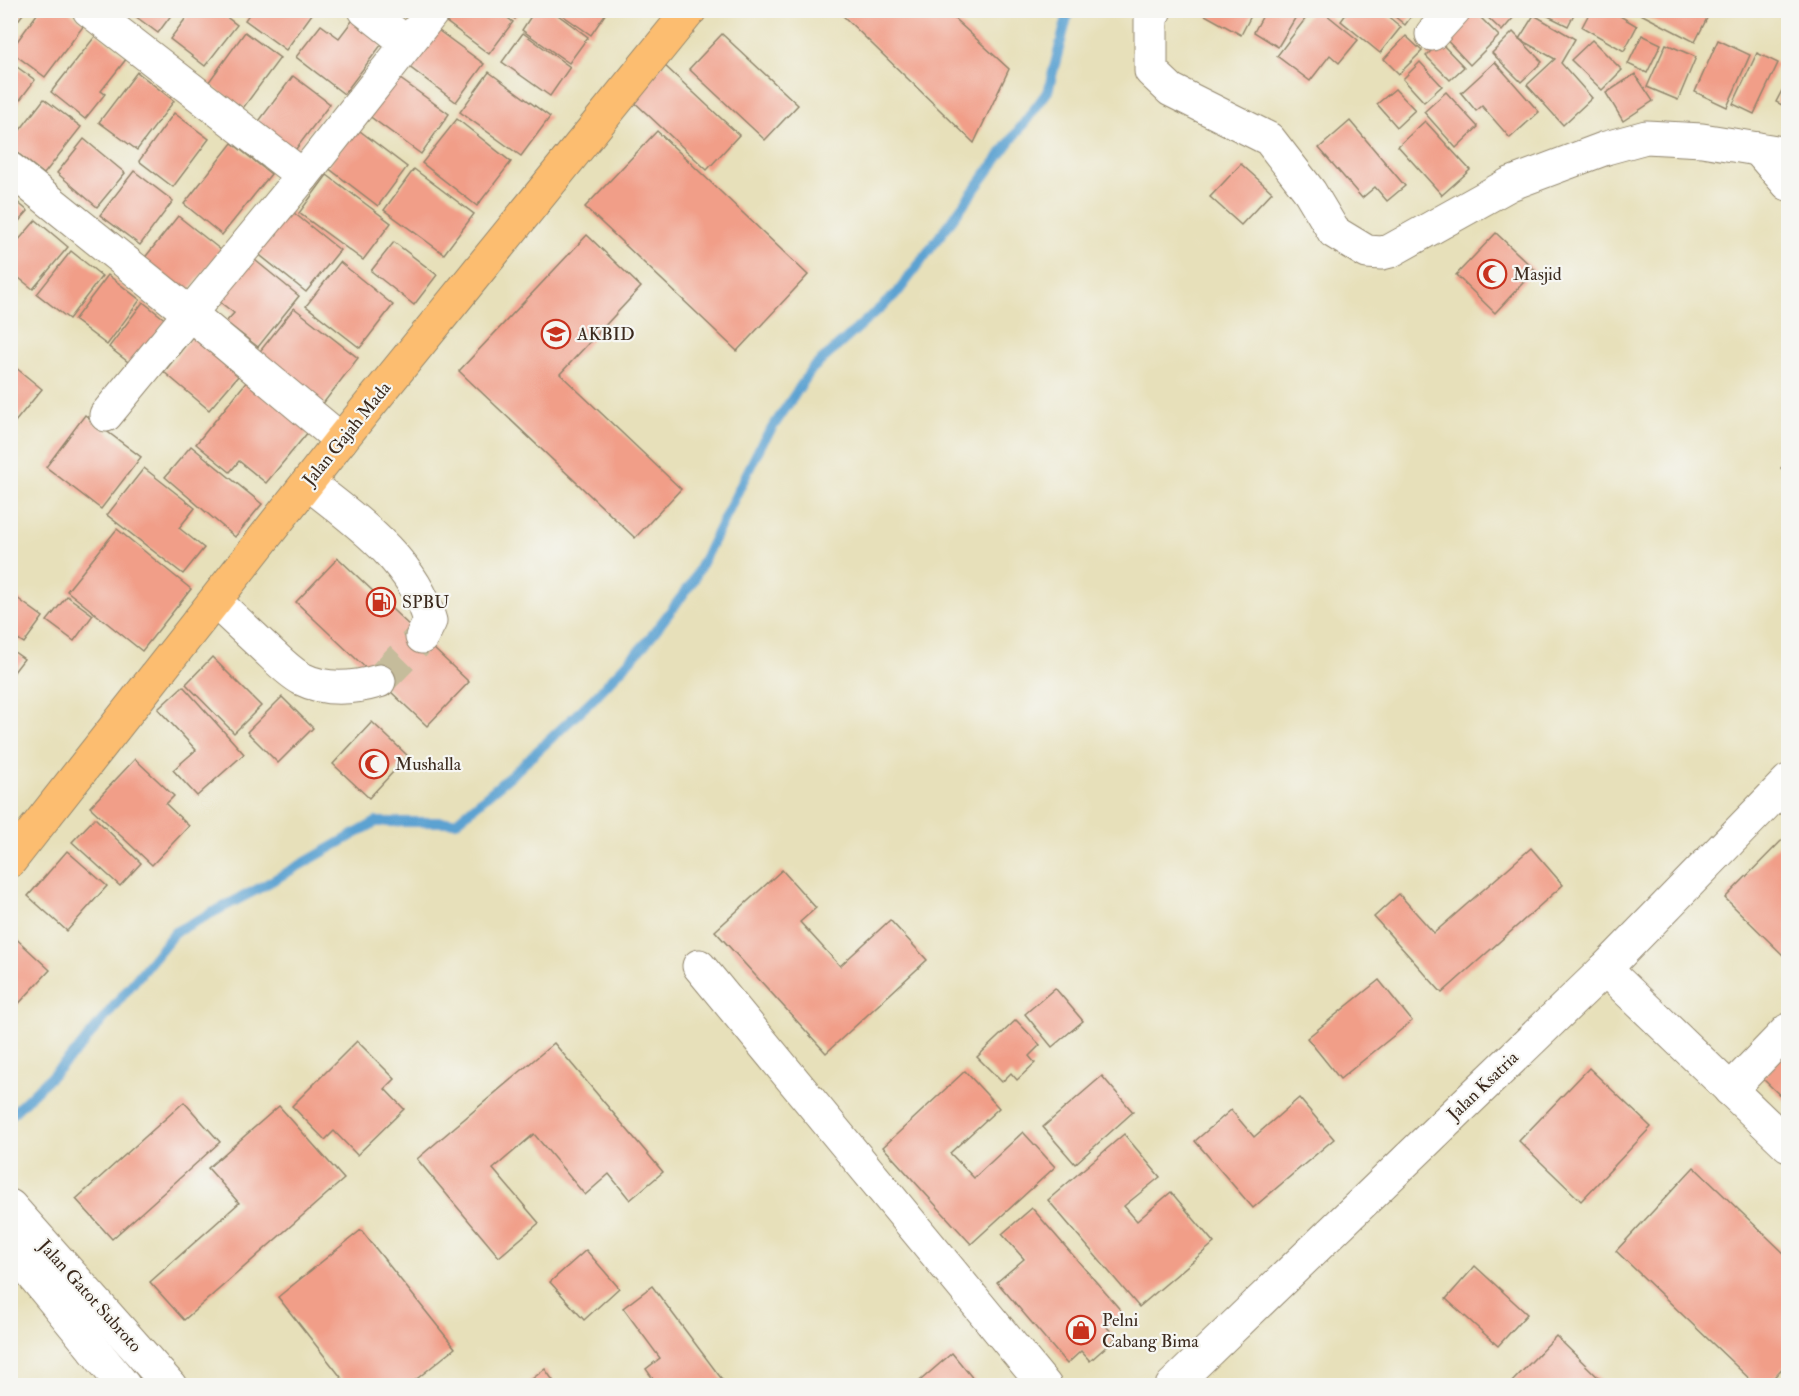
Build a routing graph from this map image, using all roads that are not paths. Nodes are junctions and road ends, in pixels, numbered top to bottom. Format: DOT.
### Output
graph roads {
  1 [pos="89,10"];
  2 [pos="365,10"];
  3 [pos="434,10"];
  4 [pos="690,10"];
  5 [pos="1155,10"];
  6 [pos="407,43"];
  7 [pos="1773,152"];
  8 [pos="10,169"];
  9 [pos="303,176"];
  10 [pos="1788,184"];
  11 [pos="189,313"];
  12 [pos="106,416"];
  13 [pos="341,440"];
  14 [pos="308,483"];
  15 [pos="215,601"];
  16 [pos="422,637"];
  17 [pos="379,681"];
  18 [pos="1788,781"];
  19 [pos="10,861"];
  20 [pos="699,966"];
  21 [pos="1605,969"];
  22 [pos="1788,1030"];
  23 [pos="1730,1090"];
  24 [pos="1788,1145"];
  25 [pos="10,1206"];
  26 [pos="10,1247"];
  27 [pos="124,1386"];
  28 [pos="170,1386"];
  29 [pos="1045,1386"];
  30 [pos="1172,1386"];
  1 -- 9 [label="street"];
  2 -- 6 [label="street"];
  3 -- 6 [label="street"];
  4 -- 13 [label="main road, Jalan Gajah Mada"];
  5 -- 7 [label="street"];
  6 -- 9 [label="street"];
  7 -- 10 [label="street"];
  8 -- 11 [label="street"];
  9 -- 11 [label="street"];
  11 -- 12 [label="street"];
  11 -- 13 [label="street"];
  13 -- 14 [label="main road, Jalan Gajah Mada"];
  14 -- 15 [label="main road, Jalan Gajah Mada"];
  14 -- 16 [label="street"];
  15 -- 17 [label="street"];
  15 -- 19 [label="main road, Jalan Gajah Mada"];
  18 -- 21 [label="street, Jalan Ksatria"];
  20 -- 29 [label="street"];
  21 -- 23 [label="street"];
  21 -- 30 [label="street, Jalan Ksatria"];
  22 -- 23 [label="street"];
  23 -- 24 [label="street"];
  25 -- 28 [label="street, Jalan Gatot Subroto"];
  26 -- 27 [label="street, Jalan Gatot Subroto"];
}
